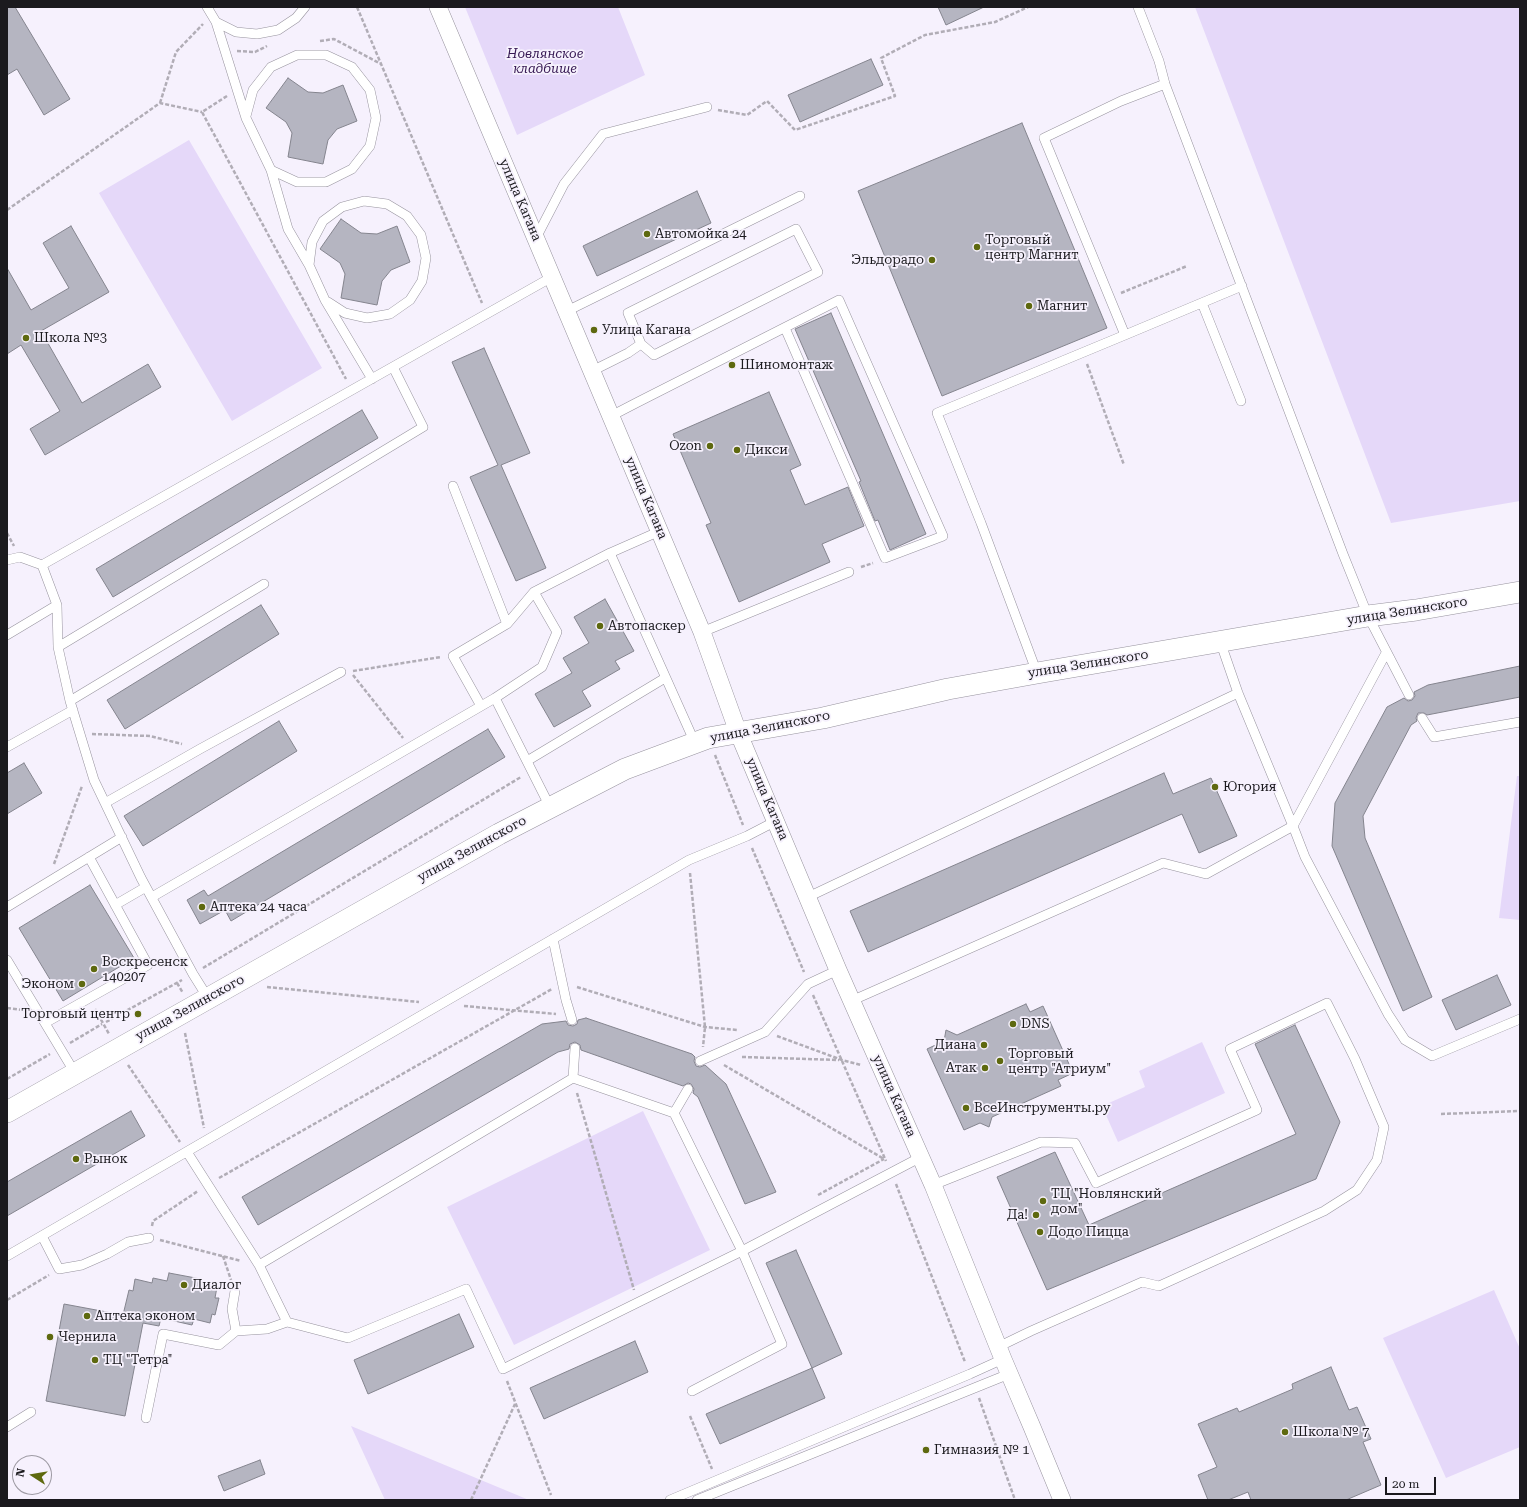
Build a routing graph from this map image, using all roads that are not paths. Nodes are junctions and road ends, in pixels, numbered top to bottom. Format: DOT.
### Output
graph roads {
  1 [pos="304,7"];
  2 [pos="438,7"];
  3 [pos="1138,7"];
  4 [pos="212,15"];
  5 [pos="1165,84"];
  6 [pos="707,107"];
  7 [pos="246,118"];
  8 [pos="271,170"];
  9 [pos="800,196"];
  10 [pos="536,238"];
  11 [pos="309,265"];
  12 [pos="552,277"];
  13 [pos="1242,286"];
  14 [pos="325,300"];
  15 [pos="1202,303"];
  16 [pos="566,311"];
  17 [pos="785,328"];
  18 [pos="1126,334"];
  19 [pos="641,344"];
  20 [pos="393,367"];
  21 [pos="592,371"];
  22 [pos="372,380"];
  23 [pos="1241,401"];
  24 [pos="611,416"];
  25 [pos="453,486"];
  26 [pos="660,531"];
  27 [pos="610,553"];
  28 [pos="7,560"];
  29 [pos="42,565"];
  30 [pos="849,572"];
  31 [pos="264,584"];
  32 [pos="534,592"];
  33 [pos="1520,592"];
  34 [pos="57,605"];
  35 [pos="1368,616"];
  36 [pos="507,624"];
  37 [pos="702,632"];
  38 [pos="7,635"];
  39 [pos="1220,641"];
  40 [pos="58,647"];
  41 [pos="1386,653"];
  42 [pos="341,672"];
  43 [pos="1037,673"];
  44 [pos="665,678"];
  45 [pos="1238,693"];
  46 [pos="1409,695"];
  47 [pos="495,698"];
  48 [pos="70,701"];
  49 [pos="480,706"];
  50 [pos="73,710"];
  51 [pos="1422,718"];
  52 [pos="1520,722"];
  53 [pos="738,732"];
  54 [pos="702,741"];
  55 [pos="7,747"];
  56 [pos="527,761"];
  57 [pos="105,803"];
  58 [pos="550,807"];
  59 [pos="776,821"];
  60 [pos="1292,826"];
  61 [pos="122,838"];
  62 [pos="88,858"];
  63 [pos="146,888"];
  64 [pos="152,897"];
  65 [pos="808,897"];
  66 [pos="115,905"];
  67 [pos="7,907"];
  68 [pos="553,939"];
  69 [pos="7,960"];
  70 [pos="838,970"];
  71 [pos="208,998"];
  72 [pos="851,1001"];
  73 [pos="572,1018"];
  74 [pos="1520,1019"];
  75 [pos="45,1022"];
  76 [pos="575,1048"];
  77 [pos="700,1061"];
  78 [pos="75,1072"];
  79 [pos="573,1078"];
  80 [pos="688,1089"];
  81 [pos="7,1112"];
  82 [pos="674,1113"];
  83 [pos="187,1152"];
  84 [pos="921,1157"];
  85 [pos="933,1185"];
  86 [pos="42,1236"];
  87 [pos="149,1238"];
  88 [pos="742,1251"];
  89 [pos="7,1256"];
  90 [pos="259,1265"];
  91 [pos="235,1291"];
  92 [pos="287,1322"];
  93 [pos="236,1331"];
  94 [pos="1003,1360"];
  95 [pos="692,1391"];
  96 [pos="31,1412"];
  97 [pos="146,1418"];
  98 [pos="7,1427"];
  99 [pos="670,1500"];
  100 [pos="697,1500"];
  101 [pos="1062,1500"];
  1 -- 4 [label="lane"];
  2 -- 10 [label="street, улица Кагана"];
  3 -- 5 [label="lane"];
  4 -- 7 [label="lane"];
  5 -- 13 [label="lane"];
  5 -- 18 [label="lane"];
  6 -- 10 [label="lane"];
  7 -- 8 [label="lane"];
  7 -- 8 [label="lane"];
  8 -- 11 [label="lane"];
  9 -- 16 [label="lane"];
  10 -- 12 [label="street, улица Кагана"];
  11 -- 14 [label="lane"];
  11 -- 14 [label="lane"];
  12 -- 16 [label="street, улица Кагана"];
  12 -- 20 [label="lane"];
  13 -- 15 [label="lane"];
  13 -- 35 [label="lane"];
  14 -- 22 [label="lane"];
  15 -- 18 [label="lane"];
  15 -- 23 [label="lane"];
  16 -- 21 [label="street, улица Кагана"];
  17 -- 17 [label="lane"];
  17 -- 24 [label="lane"];
  18 -- 43 [label="lane"];
  19 -- 19 [label="lane"];
  19 -- 21 [label="lane"];
  20 -- 22 [label="lane"];
  20 -- 40 [label="lane"];
  21 -- 24 [label="street, улица Кагана"];
  22 -- 29 [label="lane"];
  24 -- 26 [label="street, улица Кагана"];
  25 -- 36 [label="lane"];
  26 -- 27 [label="lane"];
  26 -- 37 [label="street, улица Кагана"];
  27 -- 32 [label="lane"];
  27 -- 44 [label="lane"];
  28 -- 29 [label="lane"];
  29 -- 34 [label="lane"];
  30 -- 37 [label="lane"];
  31 -- 48 [label="lane"];
  32 -- 36 [label="lane"];
  32 -- 47 [label="lane"];
  33 -- 35 [label="street, улица Зелинского"];
  34 -- 38 [label="lane"];
  34 -- 40 [label="lane"];
  35 -- 39 [label="street, улица Зелинского"];
  35 -- 41 [label="lane"];
  36 -- 49 [label="lane"];
  37 -- 53 [label="street, улица Кагана"];
  39 -- 43 [label="street, улица Зелинского"];
  39 -- 45 [label="lane"];
  40 -- 48 [label="lane"];
  41 -- 46 [label="lane"];
  41 -- 60 [label="lane"];
  42 -- 57 [label="lane"];
  43 -- 53 [label="street, улица Зелинского"];
  44 -- 54 [label="lane"];
  44 -- 56 [label="lane"];
  45 -- 60 [label="lane"];
  45 -- 65 [label="lane"];
  47 -- 49 [label="lane"];
  47 -- 56 [label="lane"];
  48 -- 50 [label="lane"];
  49 -- 64 [label="lane"];
  50 -- 55 [label="lane"];
  50 -- 57 [label="lane"];
  51 -- 52 [label="lane"];
  53 -- 54 [label="street, улица Зелинского"];
  53 -- 59 [label="street, улица Кагана"];
  54 -- 58 [label="street, улица Зелинского"];
  56 -- 58 [label="lane"];
  57 -- 61 [label="lane"];
  58 -- 71 [label="street, улица Зелинского"];
  59 -- 65 [label="street, улица Кагана"];
  59 -- 68 [label="lane"];
  60 -- 72 [label="lane"];
  60 -- 74 [label="lane"];
  61 -- 62 [label="lane"];
  61 -- 63 [label="lane"];
  62 -- 66 [label="lane"];
  62 -- 67 [label="lane"];
  63 -- 64 [label="lane"];
  63 -- 66 [label="lane"];
  64 -- 71 [label="lane"];
  65 -- 70 [label="street, улица Кагана"];
  66 -- 75 [label="lane"];
  68 -- 73 [label="lane"];
  68 -- 83 [label="lane"];
  69 -- 75 [label="lane"];
  70 -- 72 [label="street, улица Кагана"];
  70 -- 77 [label="lane"];
  71 -- 78 [label="street, улица Зелинского"];
  72 -- 84 [label="street, улица Кагана"];
  75 -- 78 [label="lane"];
  76 -- 79 [label="lane"];
  78 -- 81 [label="street, улица Зелинского"];
  79 -- 82 [label="lane"];
  79 -- 90 [label="lane"];
  80 -- 82 [label="lane"];
  82 -- 88 [label="lane"];
  83 -- 86 [label="lane"];
  83 -- 90 [label="lane"];
  84 -- 85 [label="street, улица Кагана"];
  84 -- 88 [label="lane"];
  85 -- 94 [label="street, улица Кагана"];
  85 -- 94 [label="lane"];
  86 -- 87 [label="lane"];
  86 -- 89 [label="lane"];
  88 -- 92 [label="lane"];
  88 -- 95 [label="lane"];
  90 -- 92 [label="lane"];
  91 -- 93 [label="lane"];
  92 -- 93 [label="lane"];
  93 -- 97 [label="lane"];
  94 -- 99 [label="lane"];
  94 -- 100 [label="lane"];
  94 -- 101 [label="street, улица Кагана"];
  96 -- 98 [label="lane"];
}
